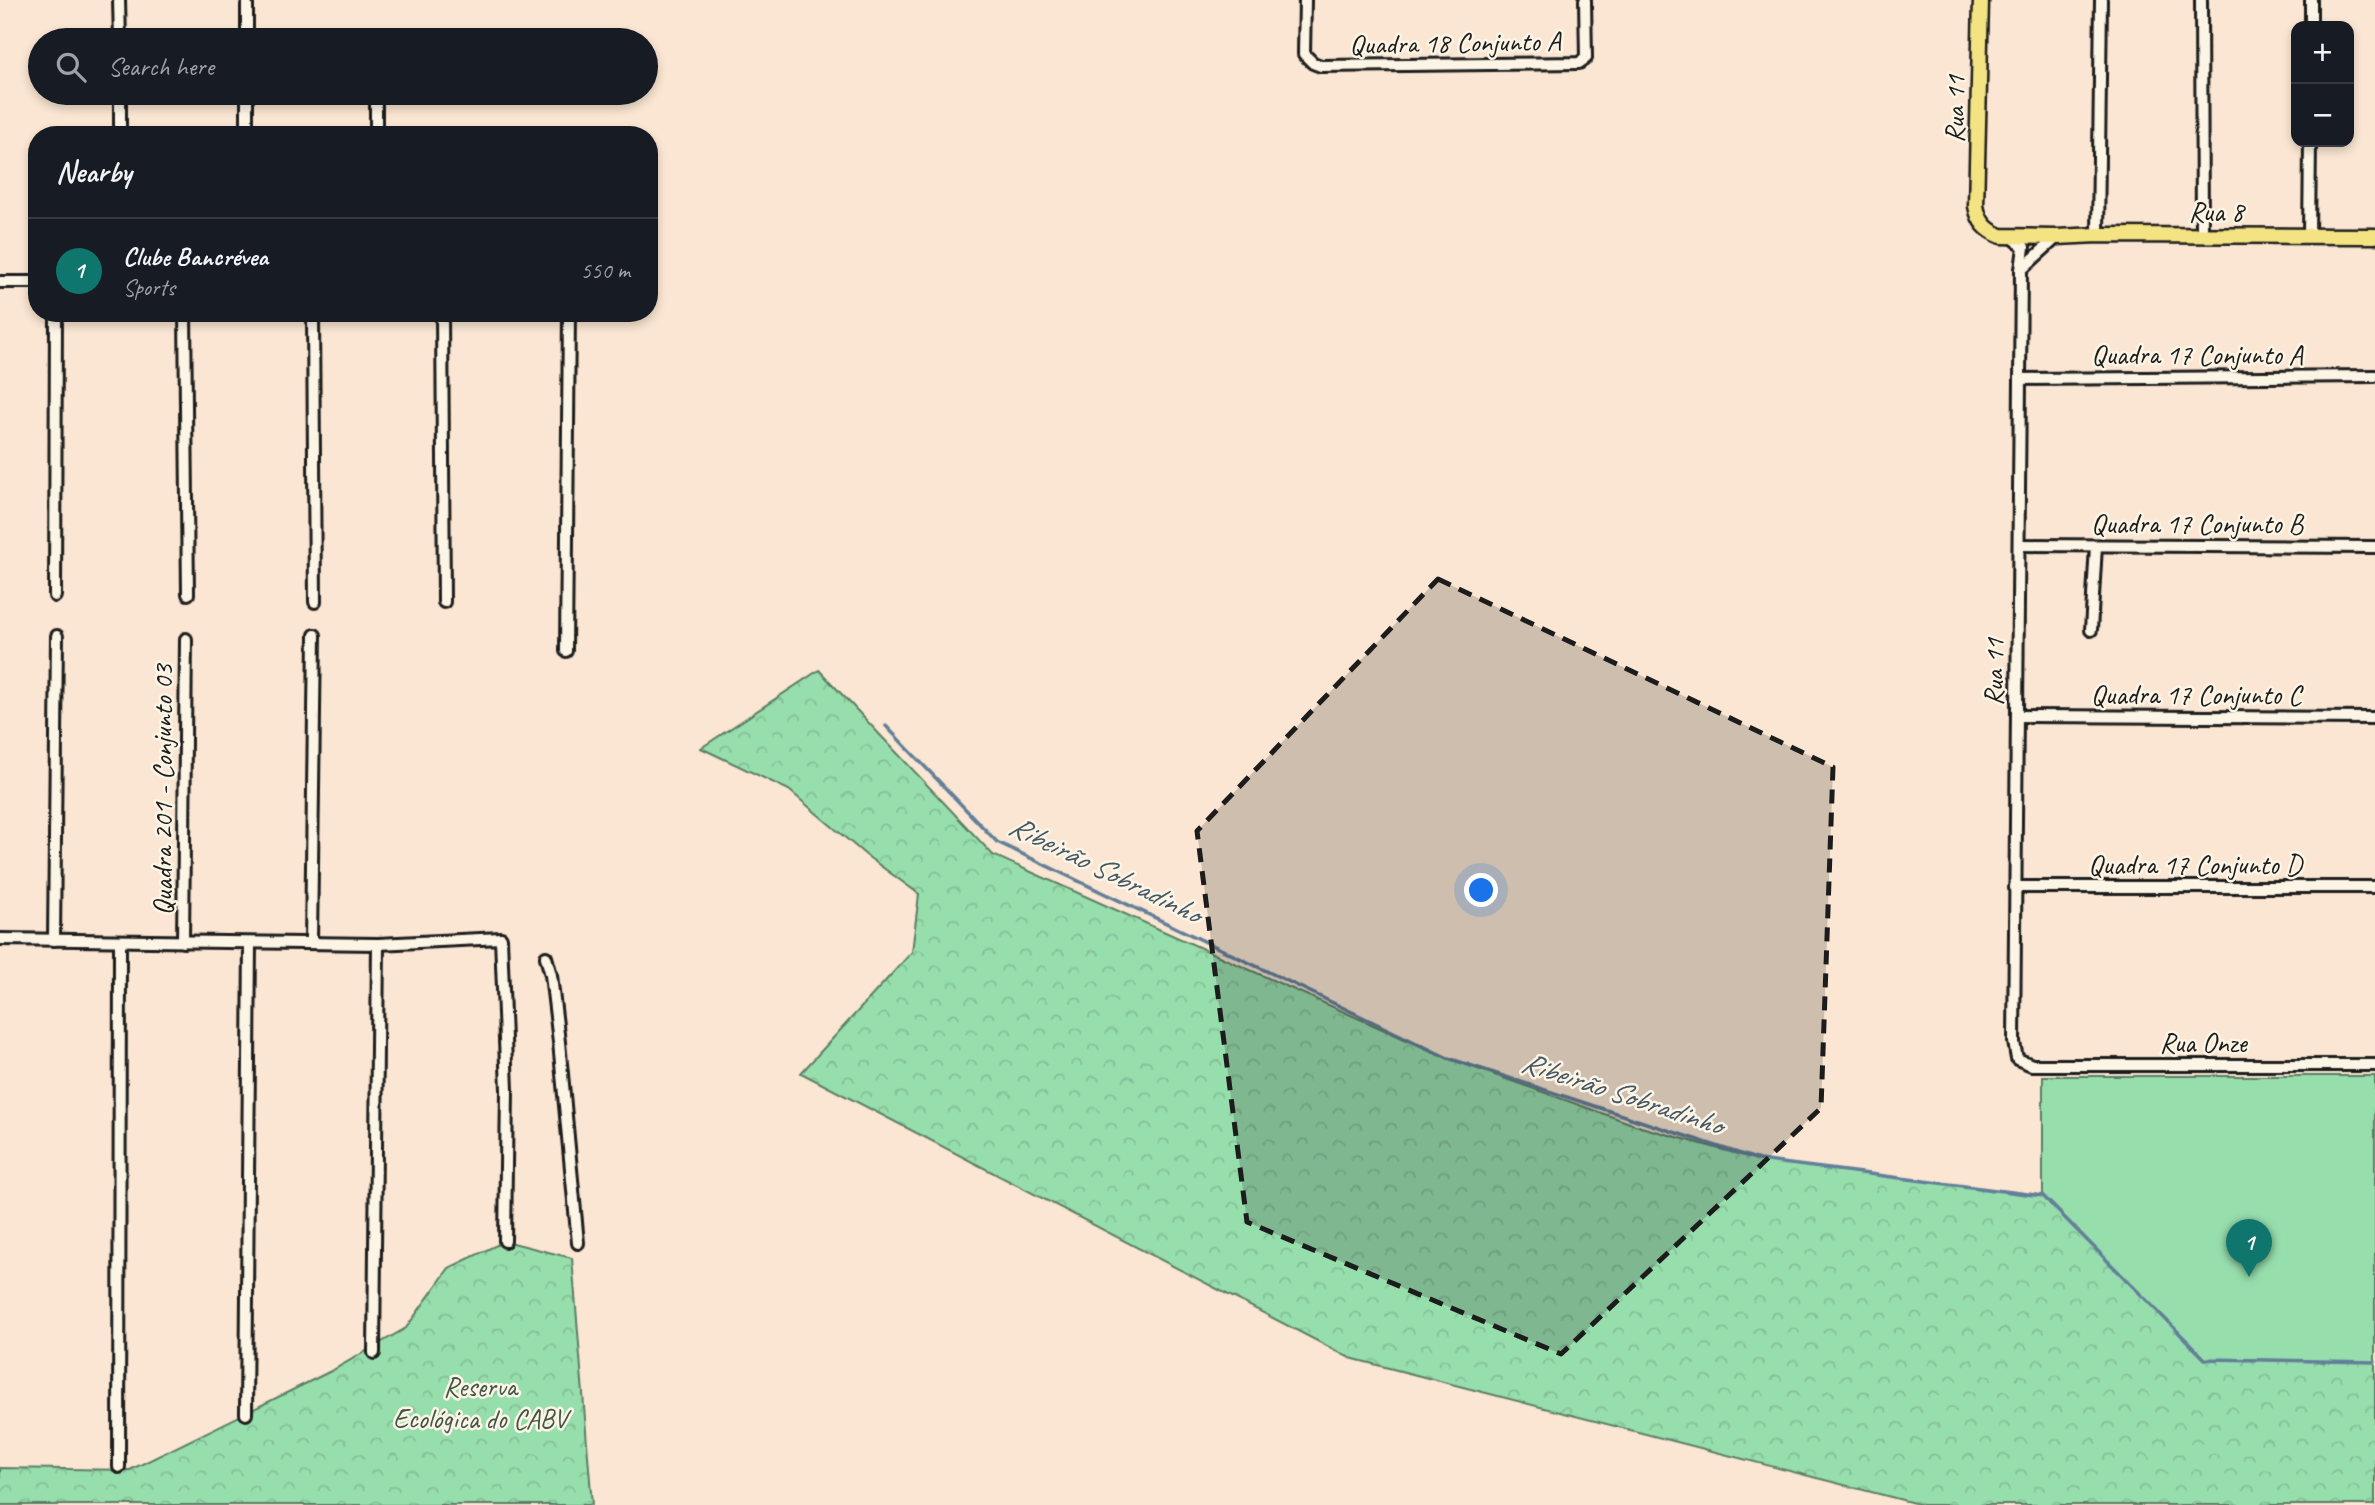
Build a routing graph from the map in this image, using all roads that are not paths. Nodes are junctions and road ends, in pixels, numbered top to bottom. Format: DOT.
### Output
graph roads {
  1 [pos="120,0"];
  2 [pos="1305,0"];
  3 [pos="1585,0"];
  4 [pos="1981,0"];
  5 [pos="2101,0"];
  6 [pos="2201,0"];
  7 [pos="2311,0"];
  8 [pos="247,5"];
  9 [pos="2311,21"];
  10 [pos="120,28"];
  11 [pos="247,28"];
  12 [pos="120,105"];
  13 [pos="247,105"];
  14 [pos="376,105"];
  15 [pos="120,126"];
  16 [pos="247,126"];
  17 [pos="376,126"];
  18 [pos="2310,147"];
  19 [pos="2098,235"];
  20 [pos="2011,236"];
  21 [pos="2202,236"];
  22 [pos="2309,236"];
  23 [pos="2375,236"];
  24 [pos="2057,237"];
  25 [pos="2021,270"];
  26 [pos="0,282"];
  27 [pos="28,282"];
  28 [pos="56,322"];
  29 [pos="185,322"];
  30 [pos="313,322"];
  31 [pos="442,322"];
  32 [pos="569,322"];
  33 [pos="2375,376"];
  34 [pos="2020,379"];
  35 [pos="2019,544"];
  36 [pos="2096,546"];
  37 [pos="2375,547"];
  38 [pos="188,594"];
  39 [pos="55,596"];
  40 [pos="444,602"];
  41 [pos="316,603"];
  42 [pos="2091,630"];
  43 [pos="315,635"];
  44 [pos="57,636"];
  45 [pos="186,639"];
  46 [pos="566,652"];
  47 [pos="2017,716"];
  48 [pos="2375,718"];
  49 [pos="2015,887"];
  50 [pos="2375,887"];
  51 [pos="0,939"];
  52 [pos="54,940"];
  53 [pos="120,941"];
  54 [pos="183,942"];
  55 [pos="250,943"];
  56 [pos="311,943"];
  57 [pos="378,944"];
  58 [pos="546,957"];
  59 [pos="2032,1065"];
  60 [pos="2375,1065"];
  61 [pos="505,1241"];
  62 [pos="578,1243"];
  63 [pos="374,1353"];
  64 [pos="246,1414"];
  65 [pos="119,1467"];
  1 -- 10 [label="street"];
  2 -- 3 [label="street, Quadra 18 Conjunto A"];
  4 -- 20 [label="main road, Rua 11"];
  5 -- 19 [label="street"];
  6 -- 21 [label="street"];
  7 -- 9 [label="street"];
  8 -- 11 [label="street"];
  12 -- 15 [label="street"];
  13 -- 16 [label="street"];
  14 -- 17 [label="street"];
  18 -- 22 [label="street"];
  19 -- 21 [label="main road, Rua 8"];
  19 -- 24 [label="main road, Rua 8"];
  20 -- 24 [label="main road, Rua 11"];
  20 -- 25 [label="street, Rua 11"];
  21 -- 22 [label="main road, Rua 8"];
  22 -- 23 [label="main road, Rua 8"];
  24 -- 25 [label="street"];
  25 -- 34 [label="street, Rua 11"];
  26 -- 27 [label="street"];
  28 -- 39 [label="street"];
  29 -- 38 [label="street"];
  30 -- 41 [label="street"];
  31 -- 40 [label="street"];
  32 -- 46 [label="street"];
  33 -- 34 [label="street, Quadra 17 Conjunto A"];
  34 -- 35 [label="street, Rua 11"];
  35 -- 36 [label="street, Quadra 17 Conjunto B"];
  35 -- 47 [label="street, Rua 11"];
  36 -- 37 [label="street, Quadra 17 Conjunto B"];
  36 -- 42 [label="street"];
  43 -- 56 [label="street"];
  44 -- 52 [label="street"];
  45 -- 54 [label="street, Quadra 201 - Conjunto 03"];
  47 -- 48 [label="street, Quadra 17 Conjunto C"];
  47 -- 49 [label="street, Rua 11"];
  49 -- 50 [label="street, Quadra 17 Conjunto D"];
  49 -- 59 [label="street, Rua 11"];
  51 -- 52 [label="street"];
  52 -- 53 [label="street"];
  53 -- 54 [label="street"];
  53 -- 65 [label="street"];
  54 -- 55 [label="street"];
  55 -- 56 [label="street"];
  55 -- 64 [label="street"];
  56 -- 57 [label="street"];
  57 -- 61 [label="street"];
  57 -- 63 [label="street"];
  58 -- 62 [label="street"];
  59 -- 60 [label="street, Rua Onze"];
}
